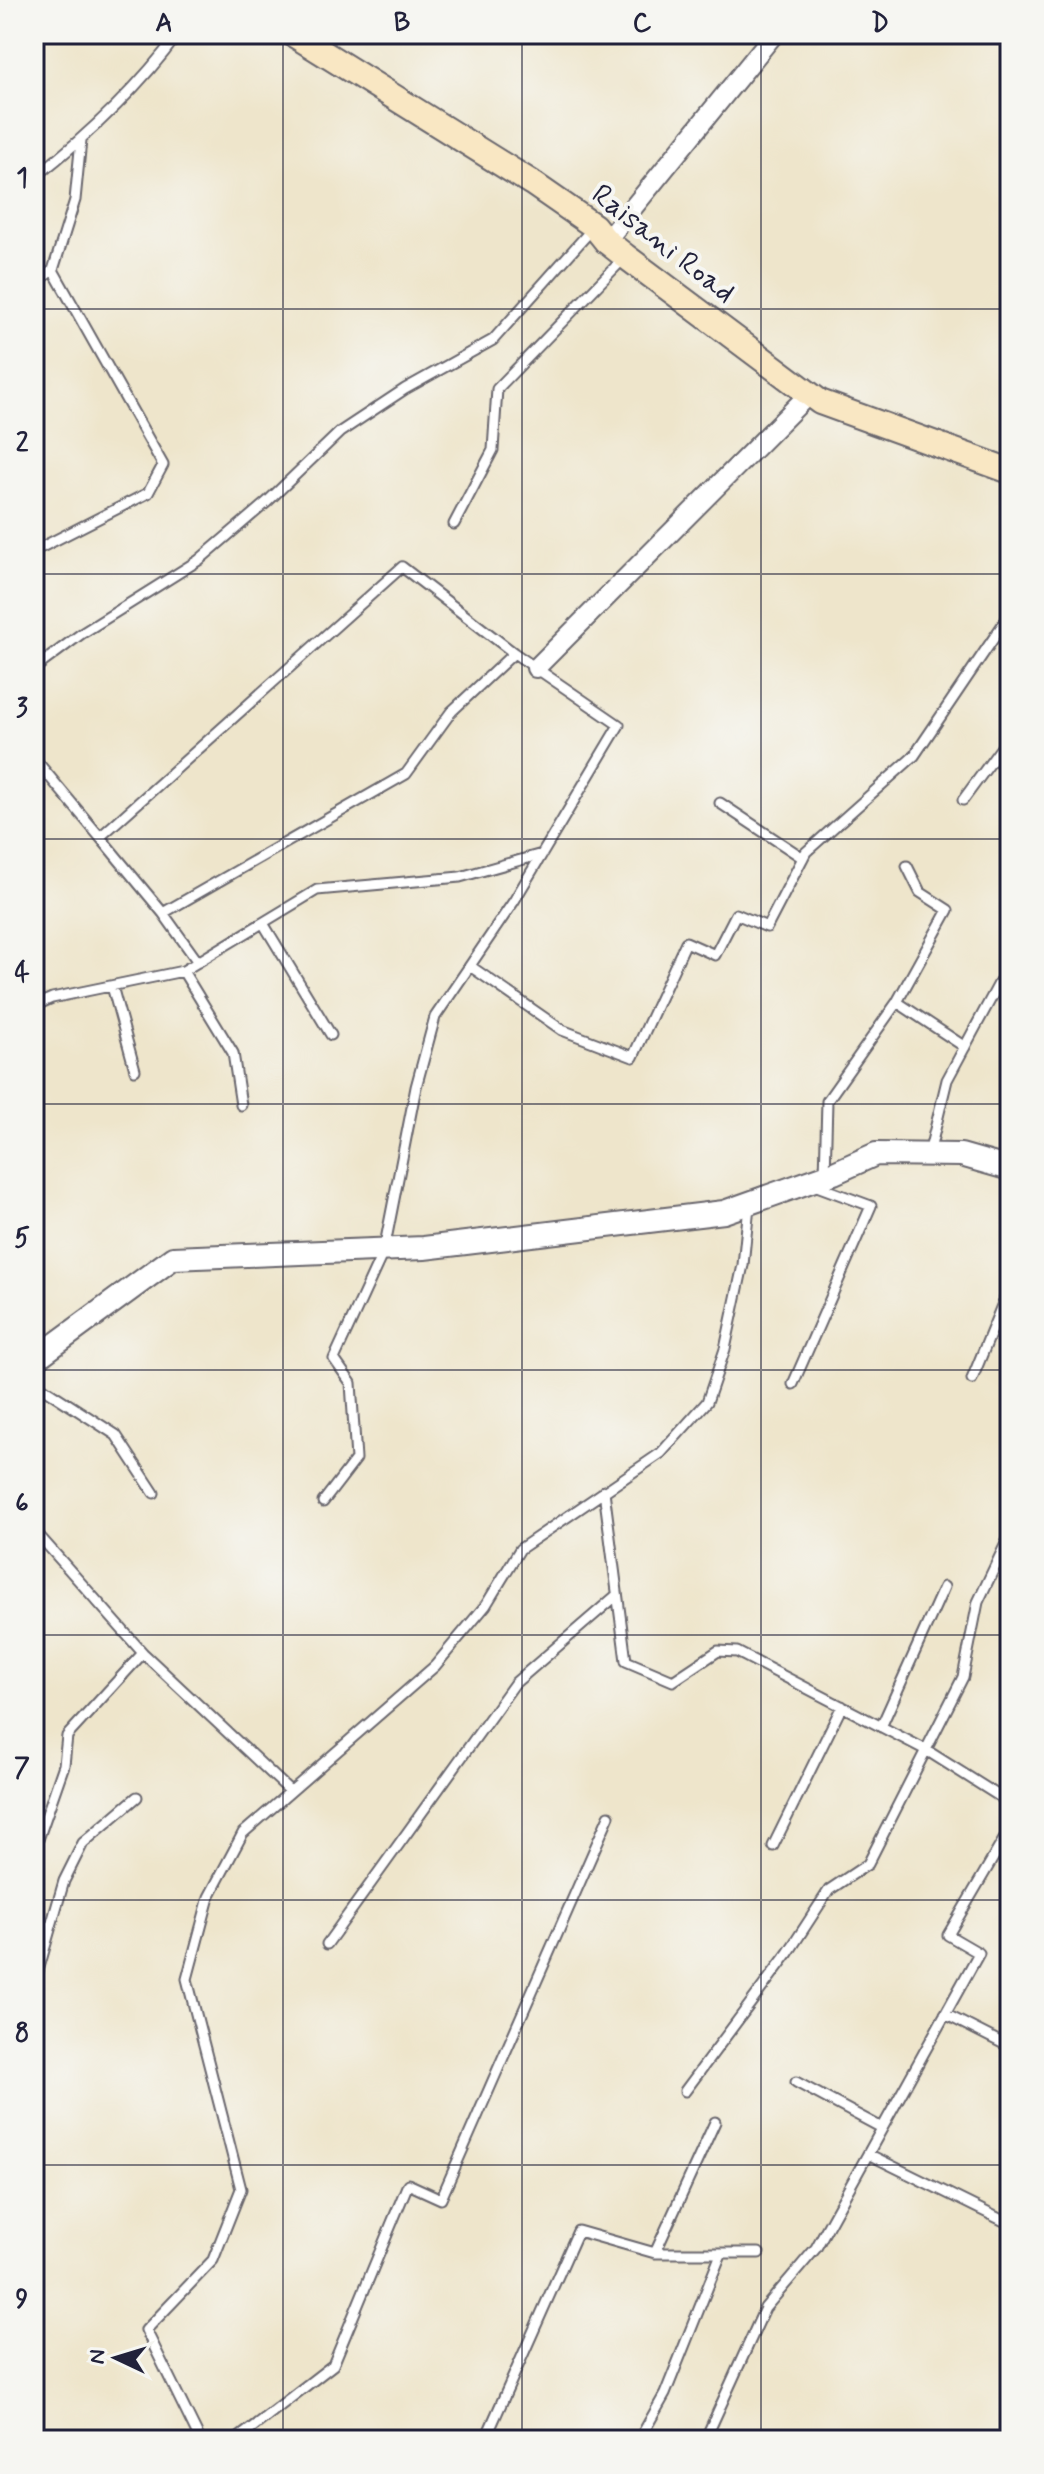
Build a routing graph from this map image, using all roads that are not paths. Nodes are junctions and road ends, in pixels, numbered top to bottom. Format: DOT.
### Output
graph roads {
  1 [pos="178,34"];
  2 [pos="293,34"];
  3 [pos="774,34"];
  4 [pos="81,140"];
  5 [pos="34,178"];
  6 [pos="608,241"];
  7 [pos="53,270"];
  8 [pos="34,284"];
  9 [pos="809,394"];
  10 [pos="1010,471"];
  11 [pos="454,524"];
  12 [pos="42,547"];
  13 [pos="1010,614"];
  14 [pos="514,653"];
  15 [pos="536,668"];
  16 [pos="34,669"];
  17 [pos="1010,736"];
  18 [pos="34,758"];
  19 [pos="963,800"];
  20 [pos="720,803"];
  21 [pos="100,837"];
  22 [pos="542,854"];
  23 [pos="803,858"];
  24 [pos="907,866"];
  25 [pos="163,913"];
  26 [pos="263,923"];
  27 [pos="198,962"];
  28 [pos="1010,963"];
  29 [pos="470,966"];
  30 [pos="183,971"];
  31 [pos="112,986"];
  32 [pos="897,1002"];
  33 [pos="34,1006"];
  34 [pos="331,1035"];
  35 [pos="965,1047"];
  36 [pos="135,1070"];
  37 [pos="241,1105"];
  38 [pos="929,1154"];
  39 [pos="1010,1169"];
  40 [pos="816,1179"];
  41 [pos="749,1203"];
  42 [pos="384,1250"];
  43 [pos="1010,1286"];
  44 [pos="34,1360"];
  45 [pos="972,1379"];
  46 [pos="34,1382"];
  47 [pos="793,1384"];
  48 [pos="604,1491"];
  49 [pos="154,1493"];
  50 [pos="323,1502"];
  51 [pos="34,1530"];
  52 [pos="1010,1535"];
  53 [pos="944,1587"];
  54 [pos="617,1595"];
  55 [pos="143,1653"];
  56 [pos="842,1706"];
  57 [pos="881,1727"];
  58 [pos="926,1750"];
  59 [pos="290,1791"];
  60 [pos="137,1797"];
  61 [pos="1010,1803"];
  62 [pos="609,1816"];
  63 [pos="1010,1829"];
  64 [pos="773,1846"];
  65 [pos="34,1851"];
  66 [pos="327,1944"];
  67 [pos="34,1985"];
  68 [pos="945,2014"];
  69 [pos="1010,2047"];
  70 [pos="796,2082"];
  71 [pos="685,2091"];
  72 [pos="715,2122"];
  73 [pos="882,2128"];
  74 [pos="868,2154"];
  75 [pos="1010,2224"];
  76 [pos="655,2253"];
  77 [pos="759,2253"];
  78 [pos="721,2254"];
  79 [pos="200,2440"];
  80 [pos="236,2440"];
  81 [pos="485,2440"];
  82 [pos="639,2440"];
  83 [pos="705,2440"];
  1 -- 4 [label="lane"];
  2 -- 6 [label="main road, Raisani Road"];
  3 -- 6 [label="street"];
  4 -- 5 [label="lane"];
  4 -- 7 [label="lane"];
  6 -- 9 [label="main road, Raisani Road"];
  6 -- 11 [label="lane"];
  6 -- 16 [label="lane"];
  7 -- 8 [label="lane"];
  7 -- 12 [label="lane"];
  9 -- 10 [label="main road, Raisani Road"];
  9 -- 15 [label="street"];
  13 -- 23 [label="lane"];
  14 -- 15 [label="lane"];
  14 -- 21 [label="lane"];
  14 -- 25 [label="lane"];
  15 -- 22 [label="lane"];
  17 -- 19 [label="lane"];
  18 -- 21 [label="lane"];
  20 -- 23 [label="lane"];
  21 -- 25 [label="lane"];
  22 -- 26 [label="lane"];
  22 -- 29 [label="lane"];
  23 -- 29 [label="lane"];
  24 -- 32 [label="lane"];
  25 -- 27 [label="lane"];
  26 -- 27 [label="lane"];
  26 -- 34 [label="lane"];
  27 -- 30 [label="lane"];
  28 -- 35 [label="lane"];
  29 -- 42 [label="lane"];
  30 -- 31 [label="lane"];
  30 -- 37 [label="lane"];
  31 -- 33 [label="lane"];
  31 -- 36 [label="lane"];
  32 -- 35 [label="lane"];
  32 -- 40 [label="lane"];
  35 -- 38 [label="lane"];
  38 -- 39 [label="street"];
  38 -- 40 [label="street"];
  40 -- 41 [label="street"];
  40 -- 47 [label="lane"];
  41 -- 42 [label="street"];
  41 -- 48 [label="lane"];
  42 -- 44 [label="street"];
  42 -- 50 [label="lane"];
  43 -- 45 [label="lane"];
  46 -- 49 [label="lane"];
  48 -- 54 [label="lane"];
  48 -- 59 [label="lane"];
  51 -- 55 [label="lane"];
  52 -- 58 [label="lane"];
  53 -- 57 [label="lane"];
  54 -- 56 [label="lane"];
  54 -- 66 [label="lane"];
  55 -- 59 [label="lane"];
  55 -- 65 [label="lane"];
  56 -- 57 [label="lane"];
  56 -- 64 [label="lane"];
  57 -- 58 [label="lane"];
  58 -- 61 [label="lane"];
  58 -- 71 [label="lane"];
  59 -- 79 [label="lane"];
  60 -- 67 [label="lane"];
  62 -- 80 [label="lane"];
  63 -- 68 [label="lane"];
  68 -- 69 [label="lane"];
  68 -- 73 [label="lane"];
  70 -- 73 [label="lane"];
  72 -- 76 [label="lane"];
  73 -- 74 [label="lane"];
  74 -- 75 [label="lane"];
  74 -- 83 [label="lane"];
  76 -- 78 [label="lane"];
  76 -- 81 [label="lane"];
  77 -- 78 [label="lane"];
  78 -- 82 [label="lane"];
}
